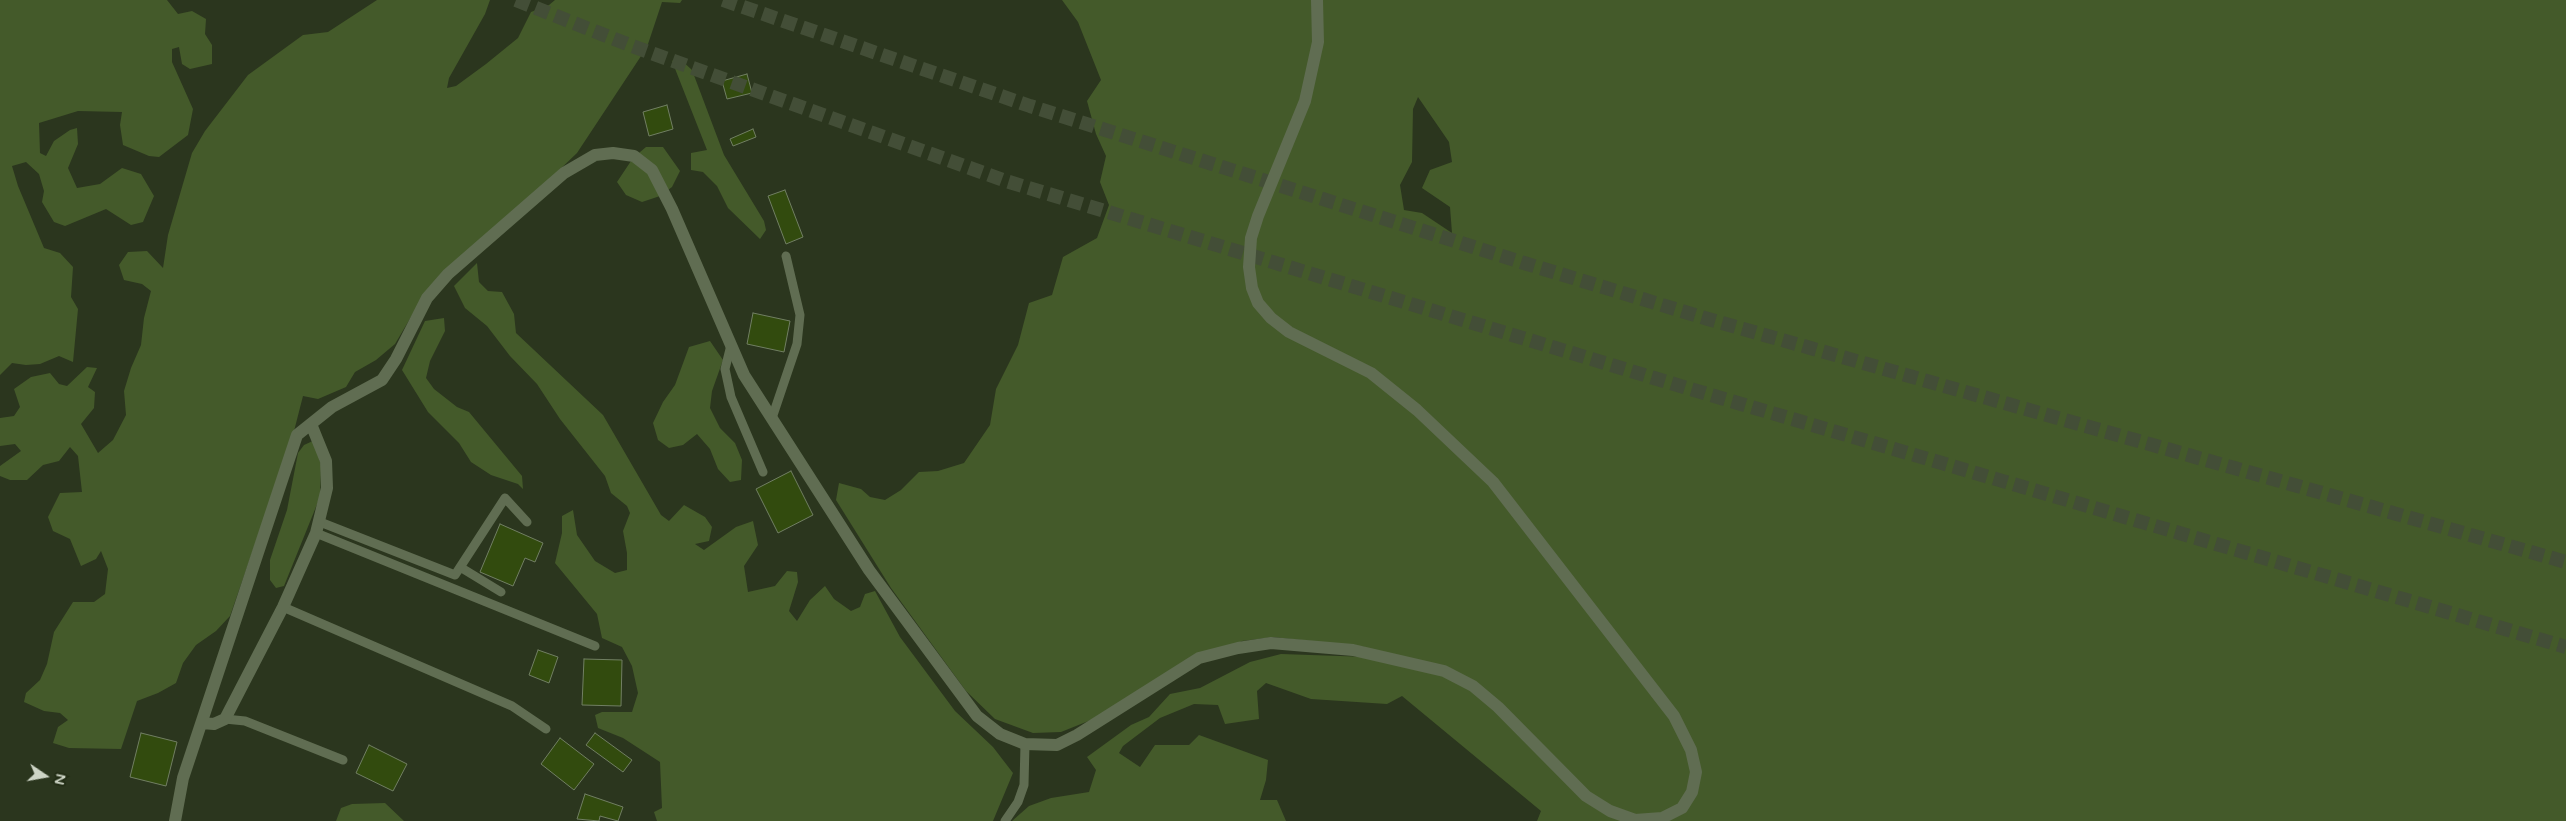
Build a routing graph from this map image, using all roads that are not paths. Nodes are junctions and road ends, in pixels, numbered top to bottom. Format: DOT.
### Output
graph roads {
  1 [pos="1317,0"];
  2 [pos="786,256"];
  3 [pos="731,345"];
  4 [pos="772,418"];
  5 [pos="311,424"];
  6 [pos="763,472"];
  7 [pos="527,522"];
  8 [pos="318,527"];
  9 [pos="460,567"];
  10 [pos="501,592"];
  11 [pos="283,607"];
  12 [pos="595,646"];
  13 [pos="225,719"];
  14 [pos="202,722"];
  15 [pos="546,729"];
  16 [pos="1026,744"];
  17 [pos="342,760"];
  18 [pos="175,821"];
  19 [pos="1005,821"];
  1 -- 16 [label="street"];
  2 -- 4 [label="lane"];
  3 -- 4 [label="street"];
  3 -- 5 [label="street"];
  3 -- 6 [label="lane"];
  4 -- 16 [label="street"];
  5 -- 8 [label="street"];
  5 -- 14 [label="street"];
  7 -- 9 [label="lane"];
  8 -- 9 [label="lane"];
  8 -- 11 [label="street"];
  8 -- 12 [label="lane"];
  9 -- 10 [label="lane"];
  11 -- 13 [label="street"];
  11 -- 15 [label="lane"];
  13 -- 14 [label="street"];
  13 -- 17 [label="lane"];
  14 -- 18 [label="street"];
  16 -- 19 [label="lane"];
}
